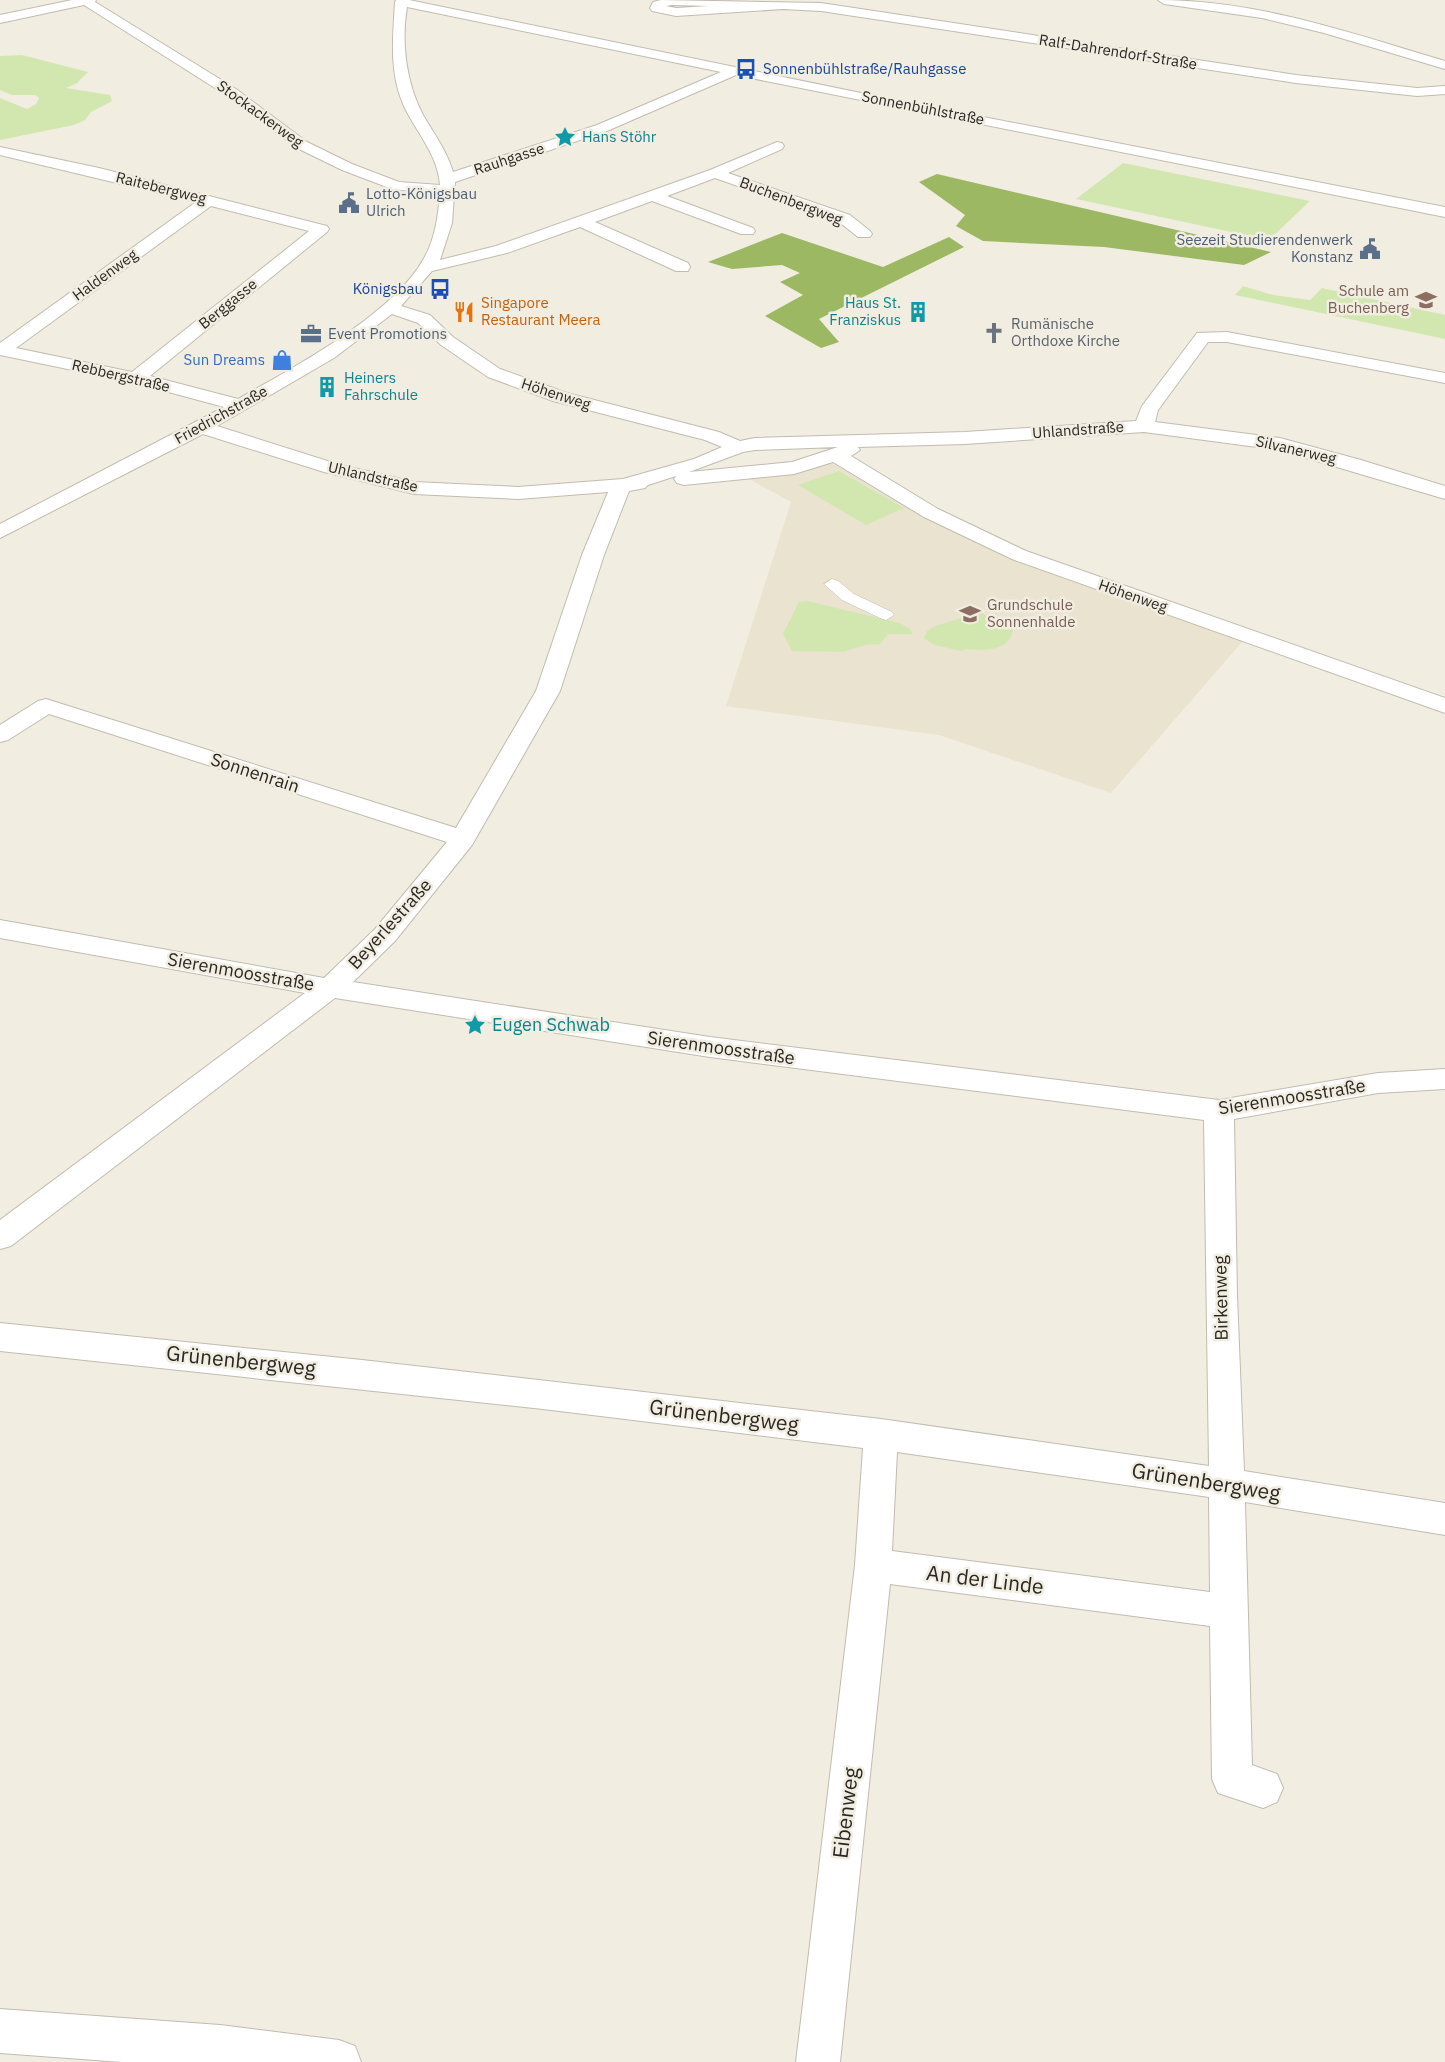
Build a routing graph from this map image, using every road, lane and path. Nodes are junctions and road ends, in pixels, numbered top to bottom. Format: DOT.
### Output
graph roads {
  1 [pos="86,0"];
  2 [pos="1164,0"];
  3 [pos="401,1"];
  4 [pos="791,5"];
  5 [pos="0,19"];
  6 [pos="1445,65"];
  7 [pos="735,71"];
  8 [pos="1445,90"];
  9 [pos="777,146"];
  10 [pos="0,151"];
  11 [pos="715,173"];
  12 [pos="448,184"];
  13 [pos="654,196"];
  14 [pos="209,200"];
  15 [pos="1445,212"];
  16 [pos="580,221"];
  17 [pos="321,229"];
  18 [pos="747,231"];
  19 [pos="864,234"];
  20 [pos="682,267"];
  21 [pos="426,268"];
  22 [pos="390,308"];
  23 [pos="1,350"];
  24 [pos="136,378"];
  25 [pos="1445,378"];
  26 [pos="240,405"];
  27 [pos="1144,426"];
  28 [pos="202,427"];
  29 [pos="874,442"];
  30 [pos="738,447"];
  31 [pos="836,455"];
  32 [pos="621,486"];
  33 [pos="1445,493"];
  34 [pos="10,508"];
  35 [pos="38,512"];
  36 [pos="0,532"];
  37 [pos="832,584"];
  38 [pos="886,615"];
  39 [pos="1445,706"];
  40 [pos="0,735"];
  41 [pos="463,839"];
  42 [pos="0,929"];
  43 [pos="330,988"];
  44 [pos="1445,1079"];
  45 [pos="1219,1111"];
  46 [pos="0,1237"];
  47 [pos="0,1337"];
  48 [pos="881,1434"];
  49 [pos="1227,1485"];
  50 [pos="1445,1519"];
  51 [pos="873,1565"];
  52 [pos="1228,1611"];
  53 [pos="1263,1788"];
  54 [pos="0,2031"];
  55 [pos="339,2062"];
  56 [pos="818,2062"];
  1 -- 5 [label="street, Stockackerweg"];
  1 -- 12 [label="street, Stockackerweg"];
  2 -- 6 [label="street"];
  3 -- 7 [label="street, Sonnenbühlstraße"];
  3 -- 12 [label="street, Friedrichstraße"];
  4 -- 4 [label="street, Ralf-Dahrendorf-Straße"];
  4 -- 8 [label="street, Ralf-Dahrendorf-Straße"];
  7 -- 12 [label="street, Rauhgasse"];
  7 -- 15 [label="street, Sonnenbühlstraße"];
  9 -- 11 [label="street"];
  10 -- 14 [label="street, Raitebergweg"];
  11 -- 13 [label="street"];
  11 -- 19 [label="street, Buchenbergweg"];
  12 -- 21 [label="street, Friedrichstraße"];
  13 -- 16 [label="street"];
  13 -- 18 [label="street"];
  14 -- 17 [label="street, Raitebergweg"];
  14 -- 23 [label="street, Haldenweg"];
  16 -- 20 [label="street"];
  16 -- 21 [label="street"];
  17 -- 24 [label="street, Berggasse"];
  21 -- 22 [label="street, Friedrichstraße"];
  22 -- 26 [label="street, Friedrichstraße"];
  22 -- 30 [label="street, Höhenweg"];
  23 -- 24 [label="street, Rebbergstraße"];
  24 -- 26 [label="street, Rebbergstraße"];
  25 -- 27 [label="street, Uhlandstraße"];
  26 -- 28 [label="street, Friedrichstraße"];
  27 -- 29 [label="street, Uhlandstraße"];
  27 -- 33 [label="street, Silvanerweg"];
  28 -- 32 [label="street, Uhlandstraße"];
  28 -- 35 [label="street, Friedrichstraße"];
  29 -- 30 [label="street, Uhlandstraße"];
  29 -- 31 [label="street, Uhlandstraße"];
  30 -- 32 [label="street, Uhlandstraße"];
  31 -- 32 [label="street, Uhlandstraße"];
  31 -- 39 [label="street, Höhenweg"];
  32 -- 41 [label="street, Beyerlestraße"];
  34 -- 35 [label="street"];
  35 -- 36 [label="street, Friedrichstraße"];
  37 -- 38 [label="street"];
  40 -- 41 [label="street, Sonnenrain"];
  41 -- 43 [label="street, Beyerlestraße"];
  42 -- 43 [label="street, Sierenmoosstraße"];
  43 -- 45 [label="street, Sierenmoosstraße"];
  43 -- 46 [label="street, Beyerlestraße"];
  44 -- 45 [label="street, Sierenmoosstraße"];
  45 -- 49 [label="street, Birkenweg"];
  47 -- 48 [label="street, Grünenbergweg"];
  48 -- 49 [label="street, Grünenbergweg"];
  48 -- 51 [label="street"];
  49 -- 50 [label="street, Grünenbergweg"];
  49 -- 52 [label="street"];
  51 -- 52 [label="street, An der Linde"];
  51 -- 56 [label="street, Eibenweg"];
  52 -- 53 [label="street"];
  54 -- 55 [label="street"];
}
